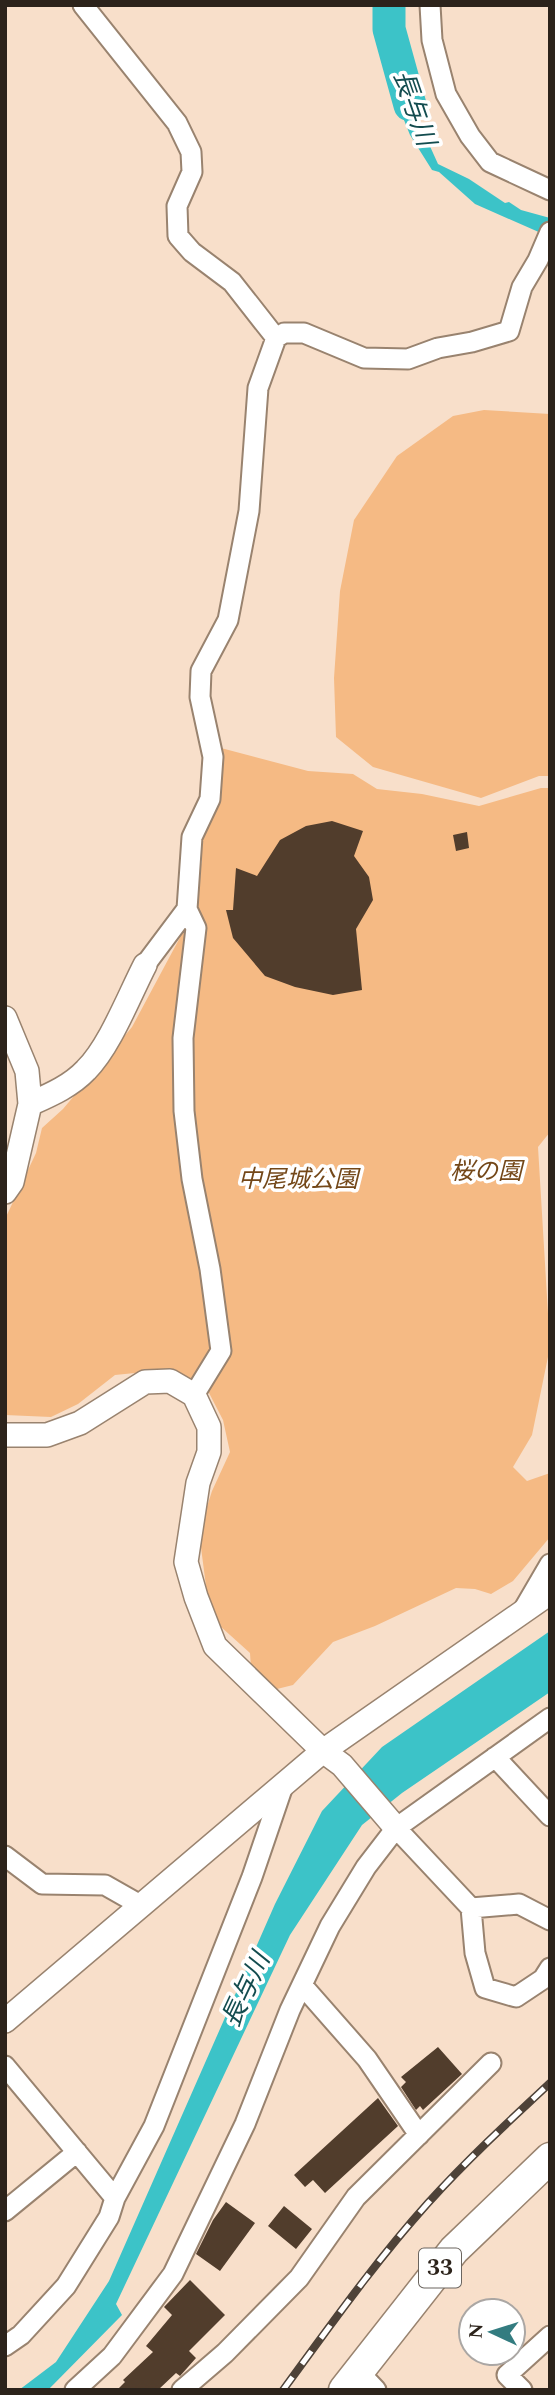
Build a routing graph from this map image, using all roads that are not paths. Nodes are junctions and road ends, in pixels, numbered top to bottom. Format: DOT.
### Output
graph roads {
  1 [pos="83,5"];
  2 [pos="430,5"];
  3 [pos="550,190"];
  4 [pos="550,232"];
  5 [pos="276,338"];
  6 [pos="187,909"];
  7 [pos="145,965"];
  8 [pos="5,1018"];
  9 [pos="30,1104"];
  10 [pos="5,1192"];
  11 [pos="194,1395"];
  12 [pos="5,1435"];
  13 [pos="550,1564"];
  14 [pos="550,1593"];
  15 [pos="522,1612"];
  16 [pos="550,1718"];
  17 [pos="323,1751"];
  18 [pos="495,1757"];
  19 [pos="283,1786"];
  20 [pos="550,1816"];
  21 [pos="396,1828"];
  22 [pos="5,1856"];
  23 [pos="142,1906"];
  24 [pos="471,1908"];
  25 [pos="550,1920"];
  26 [pos="550,1968"];
  27 [pos="302,1985"];
  28 [pos="5,2021"];
  29 [pos="491,2063"];
  30 [pos="5,2066"];
  31 [pos="419,2134"];
  32 [pos="77,2152"];
  33 [pos="550,2158"];
  34 [pos="115,2198"];
  35 [pos="5,2211"];
  36 [pos="550,2336"];
  37 [pos="5,2346"];
  38 [pos="359,2384"];
  39 [pos="75,2390"];
  40 [pos="182,2390"];
  41 [pos="522,2390"];
  1 -- 5 [label="street"];
  2 -- 3 [label="street"];
  4 -- 5 [label="street"];
  5 -- 6 [label="street"];
  6 -- 7 [label="street"];
  6 -- 11 [label="street"];
  7 -- 9 [label="street"];
  8 -- 9 [label="street"];
  9 -- 10 [label="street"];
  11 -- 12 [label="street"];
  11 -- 17 [label="street"];
  13 -- 15 [label="street"];
  14 -- 15 [label="street"];
  15 -- 17 [label="street"];
  16 -- 18 [label="street"];
  17 -- 19 [label="street"];
  17 -- 21 [label="street"];
  18 -- 20 [label="street"];
  18 -- 21 [label="street"];
  19 -- 23 [label="street"];
  19 -- 34 [label="street"];
  21 -- 24 [label="street"];
  21 -- 27 [label="street"];
  22 -- 23 [label="street"];
  23 -- 28 [label="street"];
  24 -- 25 [label="street"];
  24 -- 26 [label="street"];
  27 -- 31 [label="street"];
  27 -- 39 [label="street"];
  29 -- 31 [label="street"];
  30 -- 32 [label="street"];
  31 -- 40 [label="street"];
  32 -- 34 [label="street"];
  32 -- 35 [label="street"];
  33 -- 38 [label="main road, 33"];
  34 -- 37 [label="street"];
  36 -- 41 [label="street"];
}
